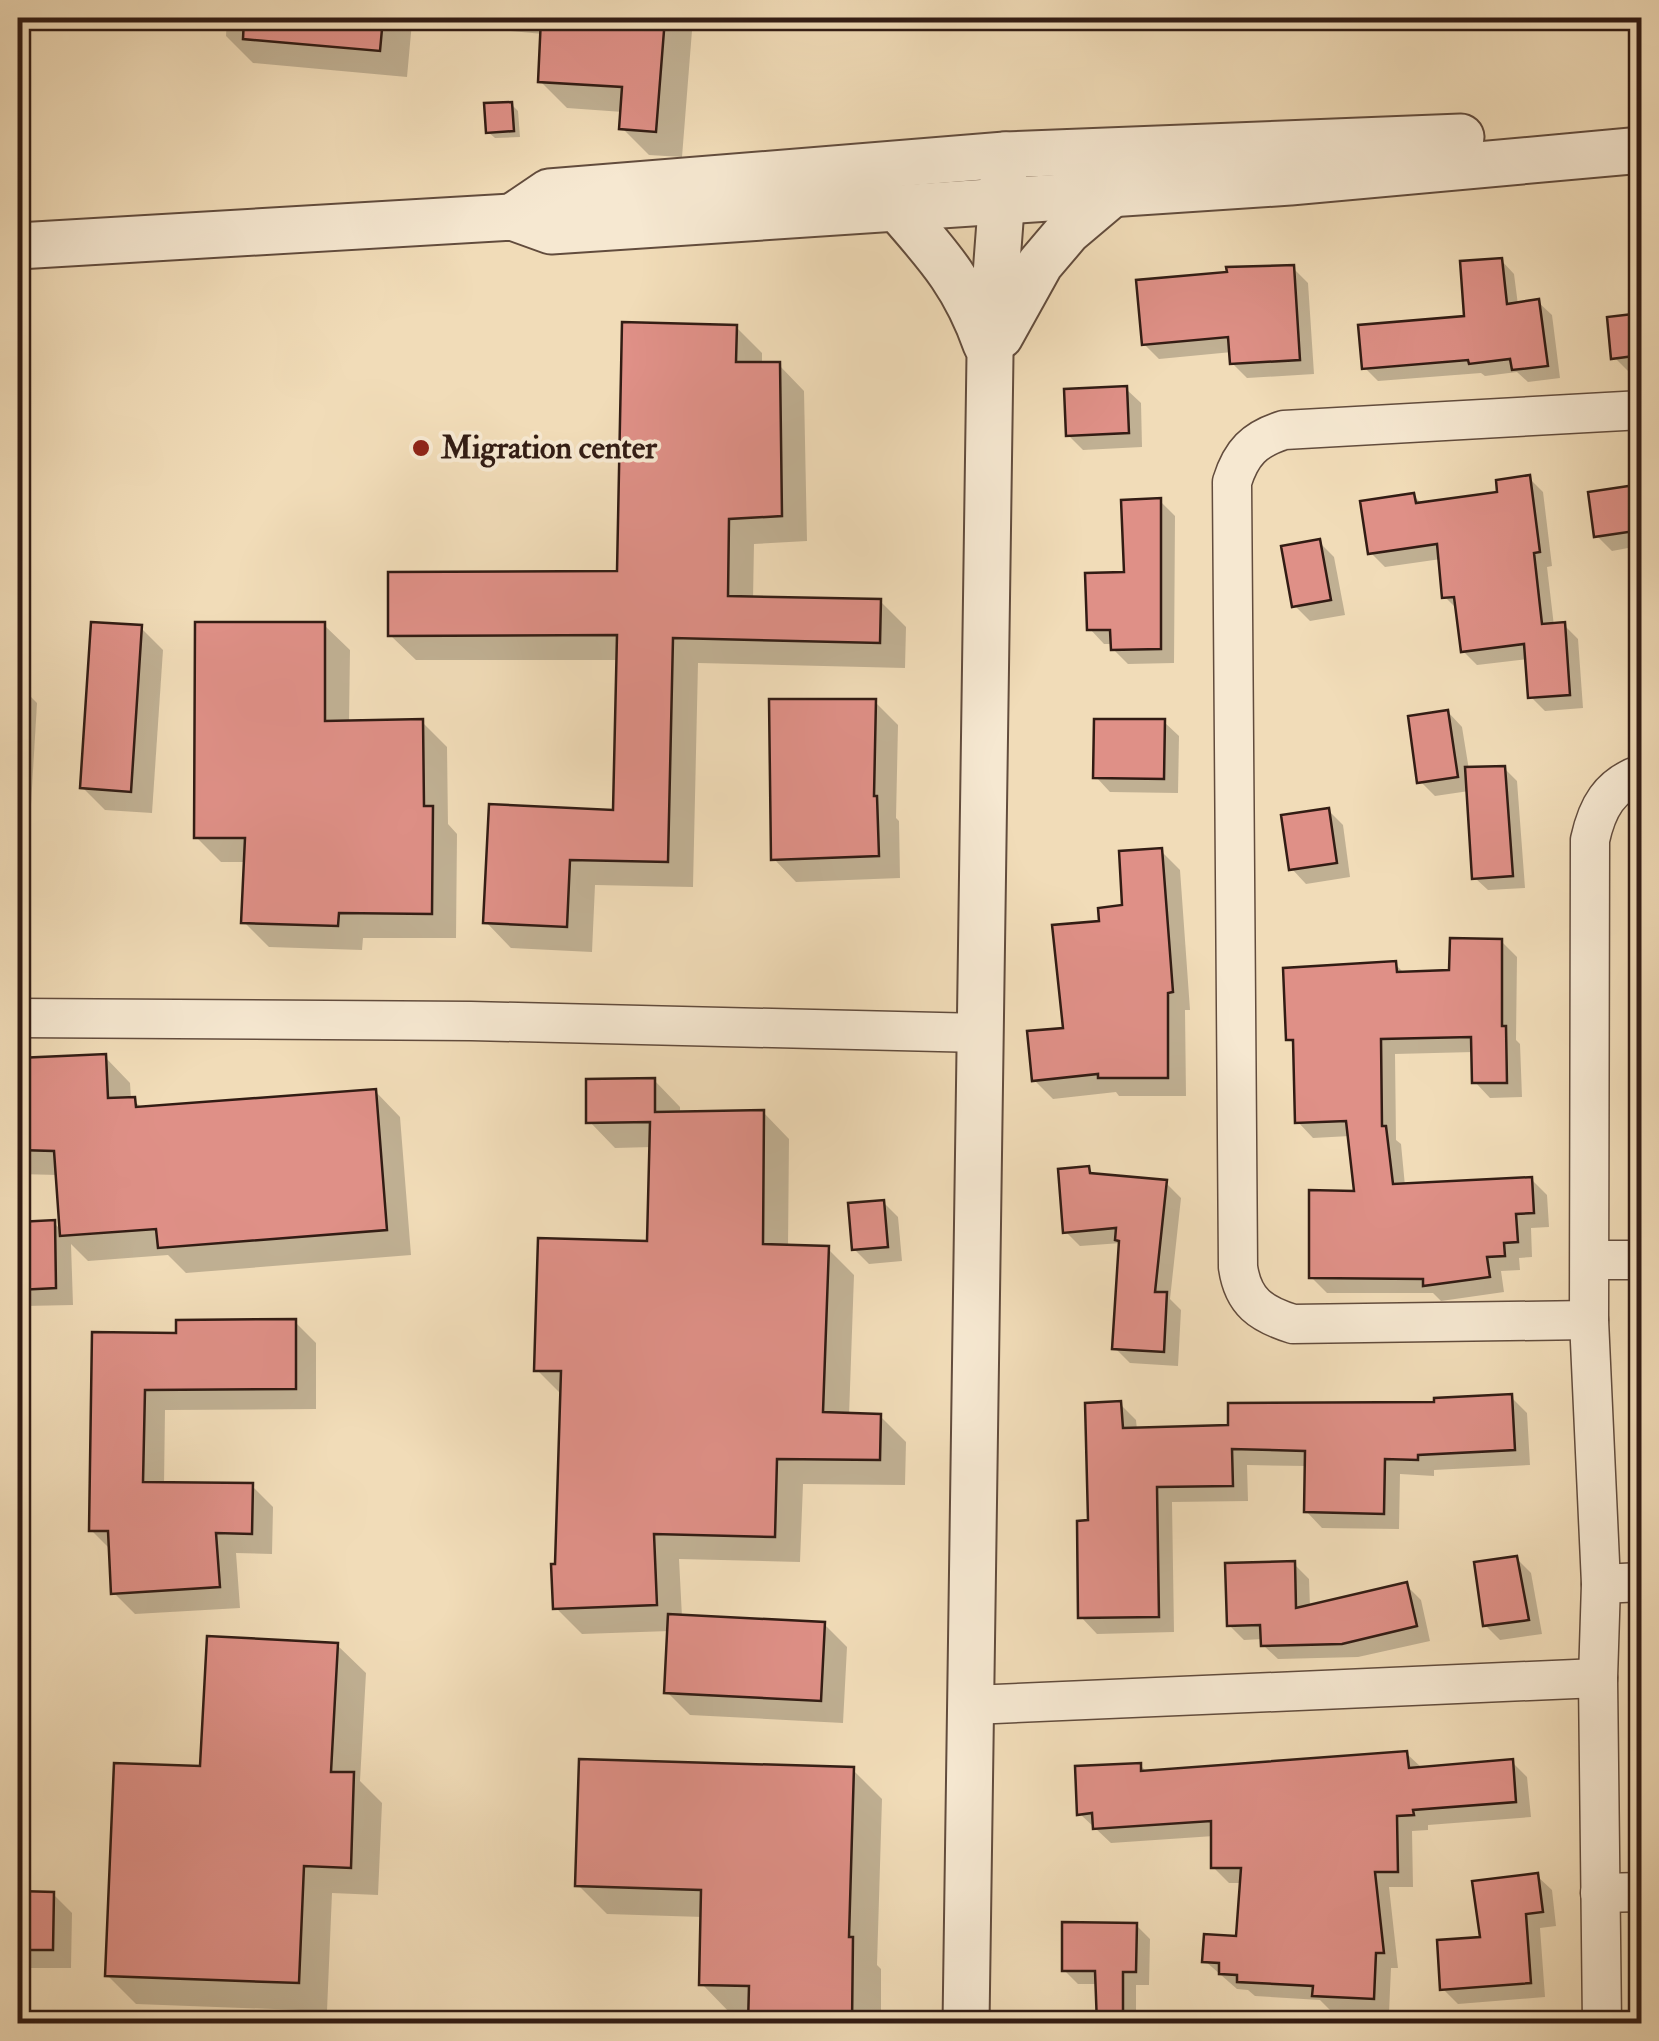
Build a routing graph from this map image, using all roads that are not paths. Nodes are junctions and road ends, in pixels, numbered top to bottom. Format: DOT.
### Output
graph roads {
  1 [pos="1005,155"];
  2 [pos="1113,193"];
  3 [pos="1001,202"];
  4 [pos="898,209"];
  5 [pos="512,216"];
  6 [pos="18,246"];
  7 [pos="990,356"];
  8 [pos="1642,410"];
  9 [pos="1642,774"];
  10 [pos="18,1018"];
  11 [pos="982,1033"];
  12 [pos="1591,1260"];
  13 [pos="1642,1260"];
  14 [pos="1589,1320"];
  15 [pos="1642,1582"];
  16 [pos="1602,1584"];
  17 [pos="1598,1678"];
  18 [pos="972,1705"];
  19 [pos="1642,1892"];
  20 [pos="1600,1893"];
  21 [pos="966,2024"];
  22 [pos="1602,2024"];
  1 -- 2 [label="street"];
  1 -- 3 [label="street"];
  1 -- 5 [label="street"];
  2 -- 3 [label="street"];
  2 -- 7 [label="street"];
  3 -- 4 [label="street"];
  3 -- 7 [label="street"];
  4 -- 5 [label="street"];
  4 -- 7 [label="street"];
  5 -- 6 [label="street"];
  7 -- 11 [label="street"];
  8 -- 14 [label="street"];
  9 -- 12 [label="street"];
  10 -- 11 [label="street"];
  11 -- 18 [label="street"];
  12 -- 13 [label="street"];
  12 -- 14 [label="street"];
  14 -- 16 [label="street"];
  15 -- 16 [label="street"];
  16 -- 17 [label="street"];
  17 -- 18 [label="street"];
  17 -- 20 [label="street"];
  18 -- 21 [label="street"];
  19 -- 20 [label="street"];
  20 -- 22 [label="street"];
}
